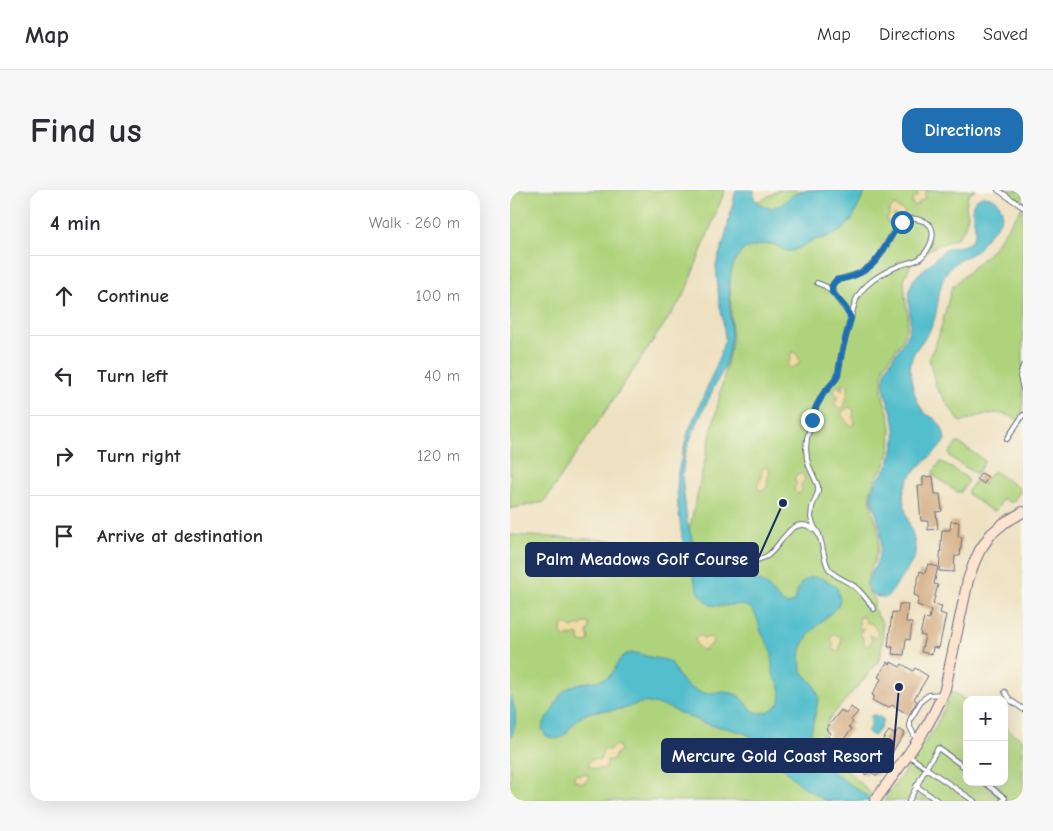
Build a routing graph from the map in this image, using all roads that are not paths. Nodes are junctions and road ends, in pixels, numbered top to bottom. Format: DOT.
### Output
graph roads {
  1 [pos="998,190"];
  2 [pos="1023,207"];
  3 [pos="817,282"];
  4 [pos="832,292"];
  5 [pos="855,303"];
  6 [pos="845,307"];
  7 [pos="851,318"];
  8 [pos="1023,366"];
  9 [pos="1023,389"];
  10 [pos="1023,415"];
  11 [pos="1007,439"];
  12 [pos="1023,512"];
  13 [pos="819,534"];
  14 [pos="734,572"];
  15 [pos="874,609"];
  16 [pos="1005,692"];
  17 [pos="943,694"];
  18 [pos="1023,708"];
  19 [pos="917,741"];
  20 [pos="908,755"];
  21 [pos="963,766"];
  22 [pos="926,768"];
  23 [pos="916,786"];
  24 [pos="989,786"];
  25 [pos="877,798"];
  26 [pos="909,801"];
  27 [pos="938,801"];
  28 [pos="974,801"];
  29 [pos="1002,801"];
  1 -- 2 [label="lane"];
  3 -- 4 [label="lane"];
  4 -- 5 [label="lane"];
  4 -- 6 [label="lane"];
  5 -- 6 [label="lane"];
  5 -- 7 [label="lane"];
  6 -- 7 [label="lane"];
  7 -- 13 [label="lane"];
  8 -- 9 [label="lane"];
  10 -- 11 [label="lane"];
  12 -- 17 [label="street"];
  13 -- 14 [label="lane"];
  13 -- 15 [label="lane"];
  16 -- 18 [label="lane"];
  17 -- 19 [label="street"];
  17 -- 19 [label="lane"];
  19 -- 20 [label="street"];
  20 -- 22 [label="lane"];
  20 -- 25 [label="street"];
  21 -- 22 [label="lane"];
  22 -- 23 [label="lane"];
  22 -- 28 [label="lane"];
  23 -- 26 [label="lane"];
  23 -- 27 [label="lane"];
  24 -- 29 [label="lane"];
}
